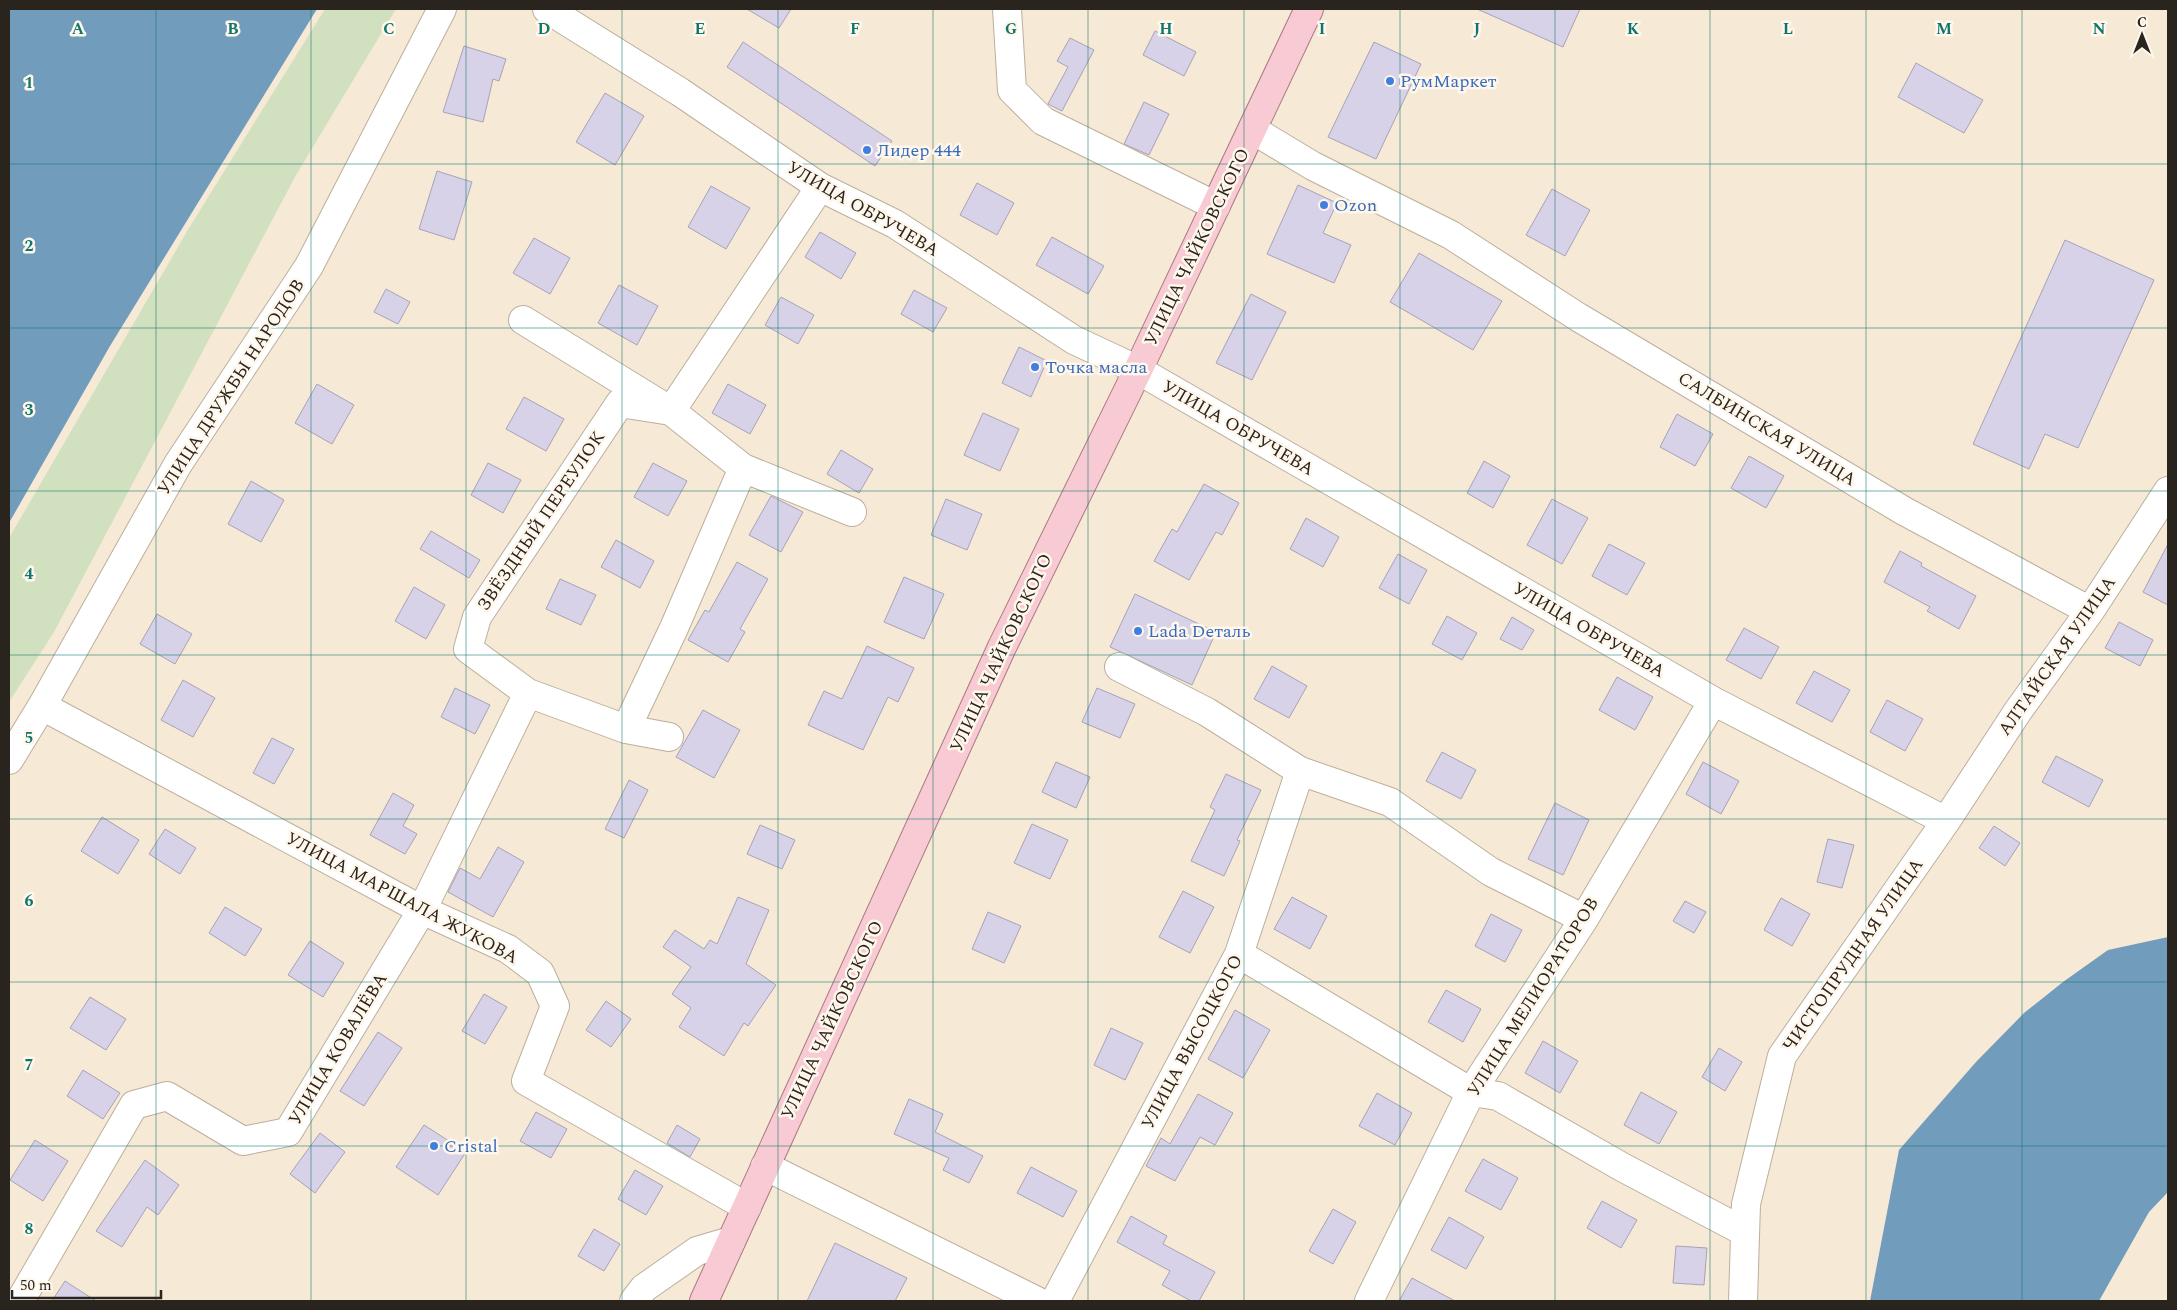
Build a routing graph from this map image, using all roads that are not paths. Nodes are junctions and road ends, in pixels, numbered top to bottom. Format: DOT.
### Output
graph roads {
  1 [pos="442,9"];
  2 [pos="547,9"];
  3 [pos="1007,9"];
  4 [pos="1309,9"];
  5 [pos="1253,130"];
  6 [pos="820,187"];
  7 [pos="1216,206"];
  8 [pos="523,320"];
  9 [pos="1138,370"];
  10 [pos="671,411"];
  11 [pos="743,468"];
  12 [pos="2168,491"];
  13 [pos="852,512"];
  14 [pos="2090,611"];
  15 [pos="1119,667"];
  16 [pos="528,693"];
  17 [pos="1713,701"];
  18 [pos="42,706"];
  19 [pos="626,729"];
  20 [pos="669,736"];
  21 [pos="9,760"];
  22 [pos="1300,770"];
  23 [pos="1946,821"];
  24 [pos="422,910"];
  25 [pos="1584,919"];
  26 [pos="1239,954"];
  27 [pos="1471,1092"];
  28 [pos="765,1166"];
  29 [pos="746,1207"];
  30 [pos="1745,1232"];
  31 [pos="732,1241"];
  32 [pos="20,1301"];
  33 [pos="634,1301"];
  34 [pos="704,1301"];
  35 [pos="1037,1301"];
  36 [pos="1055,1301"];
  37 [pos="1368,1301"];
  38 [pos="1743,1301"];
  1 -- 18 [label="street, УЛИЦА ДРУЖБЫ НАРОДОВ"];
  2 -- 6 [label="street, УЛИЦА ОБРУЧЕВА"];
  3 -- 7 [label="street"];
  4 -- 5 [label="main road, УЛИЦА ЧАЙКОВСКОГО"];
  5 -- 7 [label="main road, УЛИЦА ЧАЙКОВСКОГО"];
  5 -- 14 [label="street, САЛБИНСКАЯ УЛИЦА"];
  6 -- 9 [label="street, УЛИЦА ОБРУЧЕВА"];
  6 -- 10 [label="street"];
  7 -- 9 [label="main road, УЛИЦА ЧАЙКОВСКОГО"];
  8 -- 10 [label="street, ЗВЁЗДНЫЙ ПЕРЕУЛОК"];
  9 -- 17 [label="street, УЛИЦА ОБРУЧЕВА"];
  9 -- 28 [label="main road, УЛИЦА ЧАЙКОВСКОГО"];
  10 -- 11 [label="street, ЗВЁЗДНЫЙ ПЕРЕУЛОК"];
  10 -- 16 [label="street, ЗВЁЗДНЫЙ ПЕРЕУЛОК"];
  11 -- 13 [label="street, ЗВЁЗДНЫЙ ПЕРЕУЛОК"];
  11 -- 19 [label="street"];
  12 -- 14 [label="street, АЛТАЙСКАЯ УЛИЦА"];
  14 -- 23 [label="street, АЛТАЙСКАЯ УЛИЦА"];
  15 -- 22 [label="street"];
  16 -- 19 [label="street, ЗВЁЗДНЫЙ ПЕРЕУЛОК"];
  16 -- 24 [label="street"];
  17 -- 23 [label="street, УЛИЦА ОБРУЧЕВА"];
  17 -- 25 [label="street, УЛИЦА МЕЛИОРАТОРОВ"];
  18 -- 21 [label="street, УЛИЦА ДРУЖБЫ НАРОДОВ"];
  18 -- 24 [label="street, УЛИЦА МАРШАЛА ЖУКОВА"];
  19 -- 20 [label="street, ЗВЁЗДНЫЙ ПЕРЕУЛОК"];
  22 -- 25 [label="street"];
  22 -- 26 [label="street, УЛИЦА ВЫСОЦКОГО"];
  23 -- 30 [label="street, ЧИСТОПРУДНАЯ УЛИЦА"];
  24 -- 29 [label="street, УЛИЦА МАРШАЛА ЖУКОВА"];
  24 -- 32 [label="street, УЛИЦА КОВАЛЁВА"];
  25 -- 27 [label="street, УЛИЦА МЕЛИОРАТОРОВ"];
  26 -- 27 [label="street"];
  26 -- 36 [label="street, УЛИЦА ВЫСОЦКОГО"];
  27 -- 30 [label="street"];
  27 -- 37 [label="street, УЛИЦА МЕЛИОРАТОРОВ"];
  28 -- 29 [label="main road, УЛИЦА ЧАЙКОВСКОГО"];
  28 -- 35 [label="street"];
  29 -- 31 [label="main road, УЛИЦА ЧАЙКОВСКОГО"];
  30 -- 38 [label="street, ЧИСТОПРУДНАЯ УЛИЦА"];
  31 -- 33 [label="street"];
  31 -- 34 [label="main road, УЛИЦА ЧАЙКОВСКОГО"];
}
